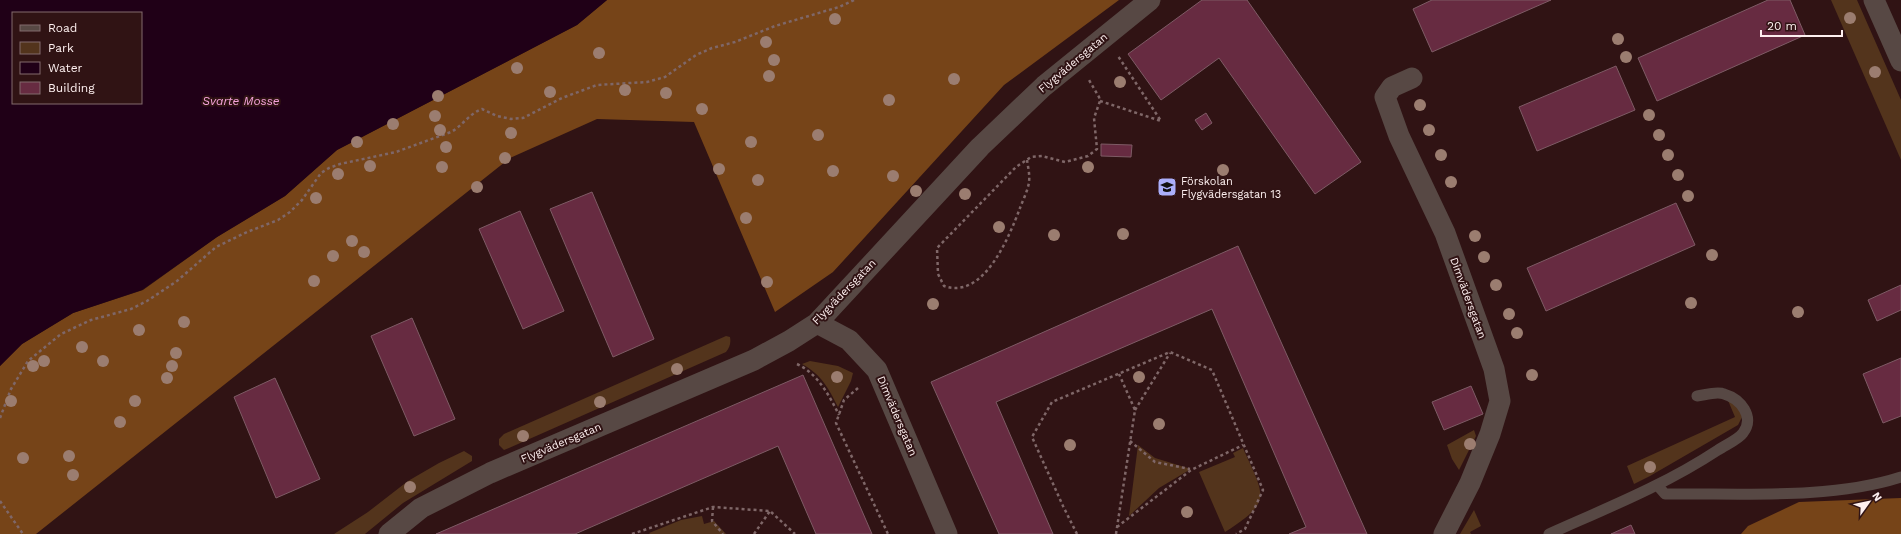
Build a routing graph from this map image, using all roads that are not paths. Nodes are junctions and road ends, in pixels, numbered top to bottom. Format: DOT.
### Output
graph roads {
  1 [pos="1150,0"];
  2 [pos="1874,0"];
  3 [pos="1901,61"];
  4 [pos="1412,78"];
  5 [pos="817,323"];
  6 [pos="1697,396"];
  7 [pos="1901,477"];
  8 [pos="1658,486"];
  9 [pos="390,534"];
  10 [pos="947,534"];
  11 [pos="1444,534"];
  12 [pos="1549,534"];
  1 -- 5 [label="street, Flygvädersgatan"];
  2 -- 3 [label="street"];
  4 -- 11 [label="street, Dimvädersgatan"];
  5 -- 9 [label="street, Flygvädersgatan"];
  5 -- 10 [label="street, Dimvädersgatan"];
  6 -- 8 [label="lane"];
  7 -- 8 [label="lane"];
  8 -- 12 [label="lane"];
}
